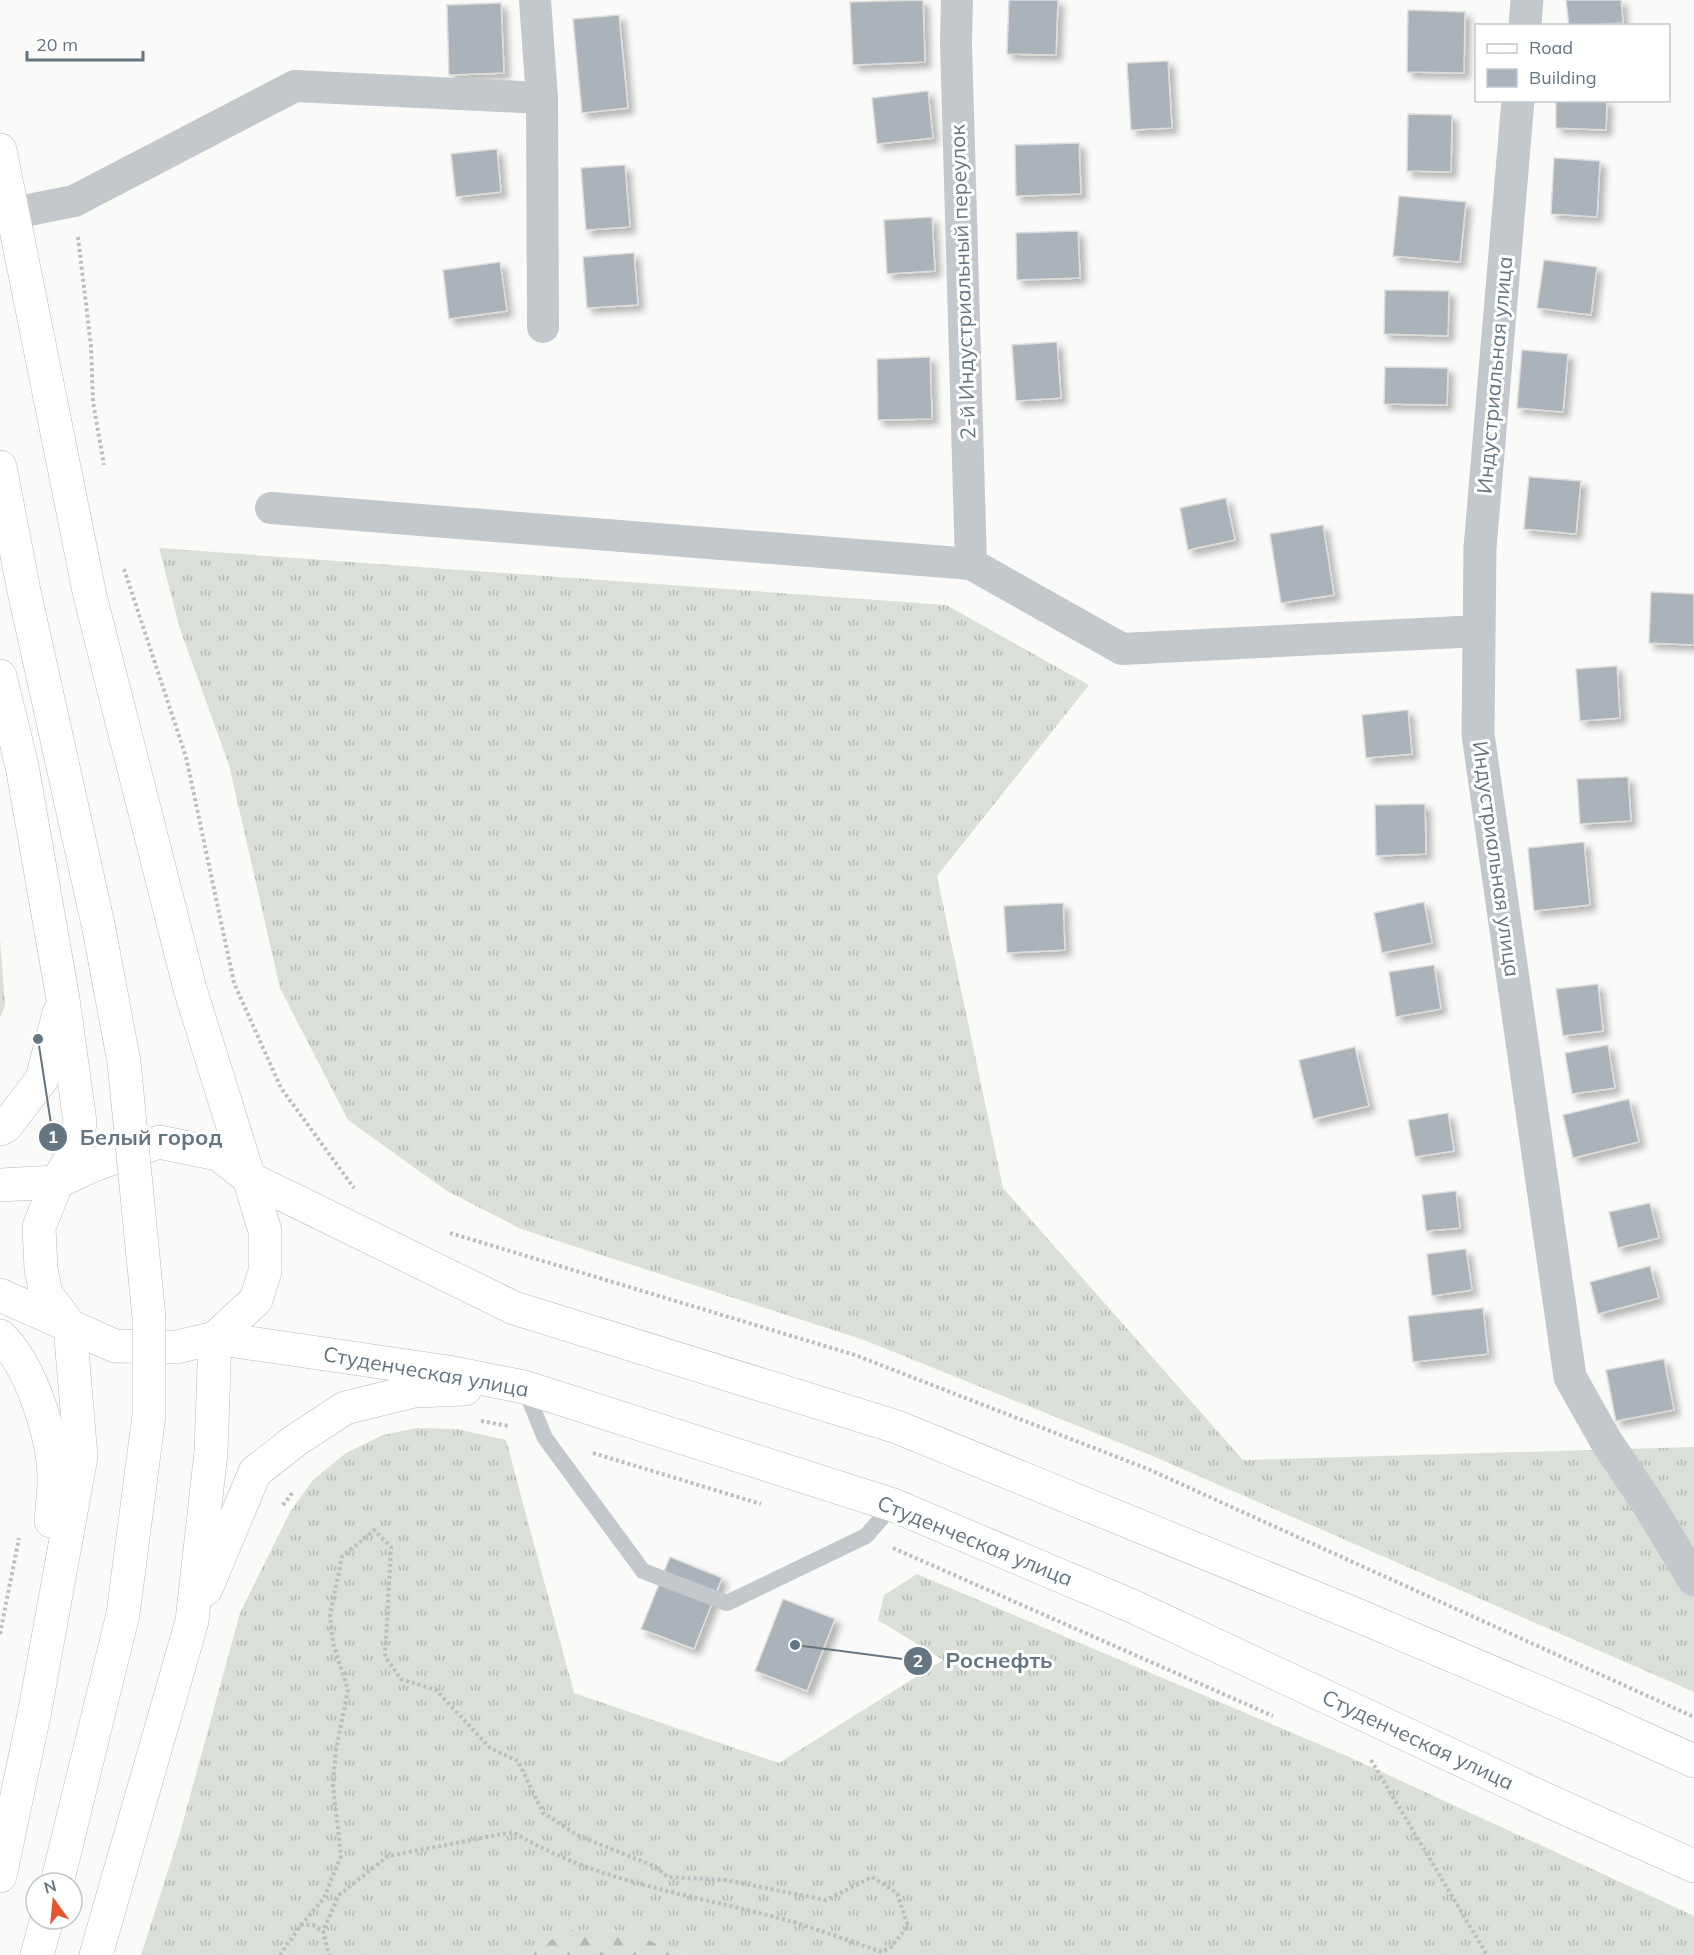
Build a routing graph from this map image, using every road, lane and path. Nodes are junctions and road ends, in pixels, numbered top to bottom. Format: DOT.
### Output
graph roads {
  1 [pos="535,0"];
  2 [pos="957,0"];
  3 [pos="1527,0"];
  4 [pos="1525,24"];
  5 [pos="542,98"];
  6 [pos="1518,102"];
  7 [pos="0,150"];
  8 [pos="74,201"];
  9 [pos="14,213"];
  10 [pos="543,327"];
  11 [pos="0,467"];
  12 [pos="104,470"];
  13 [pos="271,508"];
  14 [pos="121,560"];
  15 [pos="971,564"];
  16 [pos="1479,631"];
  17 [pos="0,676"];
  18 [pos="63,999"];
  19 [pos="0,1129"];
  20 [pos="249,1178"];
  21 [pos="57,1182"];
  22 [pos="0,1185"];
  23 [pos="363,1193"];
  24 [pos="442,1230"];
  25 [pos="0,1294"];
  26 [pos="70,1326"];
  27 [pos="0,1336"];
  28 [pos="215,1338"];
  29 [pos="524,1387"];
  30 [pos="893,1505"];
  31 [pos="1694,1580"];
  32 [pos="192,1621"];
  33 [pos="35,1710"];
  34 [pos="1694,1717"];
  35 [pos="1370,1758"];
  36 [pos="1694,1761"];
  37 [pos="1694,1866"];
  38 [pos="60,1871"];
  39 [pos="0,1876"];
  40 [pos="301,1925"];
  41 [pos="44,1931"];
  42 [pos="323,1931"];
  43 [pos="37,1955"];
  44 [pos="96,1955"];
  45 [pos="280,1955"];
  46 [pos="330,1955"];
  47 [pos="1487,1955"];
  1 -- 5 [label="street"];
  2 -- 15 [label="street, 2-й Индустриальный переулок"];
  3 -- 4 [label="street"];
  5 -- 8 [label="street"];
  5 -- 10 [label="street"];
  6 -- 16 [label="street, Индустриальная улица"];
  7 -- 9 [label="main road"];
  8 -- 9 [label="street"];
  8 -- 12 [label="path"];
  9 -- 20 [label="main road"];
  11 -- 38 [label="main road, bridge"];
  13 -- 15 [label="street"];
  14 -- 23 [label="path"];
  15 -- 16 [label="street"];
  16 -- 31 [label="street, Индустриальная улица"];
  17 -- 18 [label="main road"];
  18 -- 19 [label="main road"];
  18 -- 21 [label="main road"];
  20 -- 21 [label="main road"];
  20 -- 28 [label="main road"];
  20 -- 36 [label="main road"];
  21 -- 22 [label="main road"];
  21 -- 26 [label="main road"];
  24 -- 34 [label="path"];
  25 -- 26 [label="main road"];
  26 -- 28 [label="main road"];
  26 -- 33 [label="main road"];
  27 -- 33 [label="main road"];
  28 -- 29 [label="main road, Студенческая улица"];
  28 -- 32 [label="main road"];
  29 -- 30 [label="main road, Студенческая улица"];
  29 -- 30 [label="lane"];
  29 -- 32 [label="main road"];
  30 -- 37 [label="main road, Студенческая улица"];
  32 -- 44 [label="main road"];
  33 -- 39 [label="main road"];
  35 -- 47 [label="path"];
  40 -- 42 [label="path"];
  40 -- 42 [label="path"];
  40 -- 45 [label="path"];
  41 -- 43 [label="main road"];
  42 -- 46 [label="path"];
}
